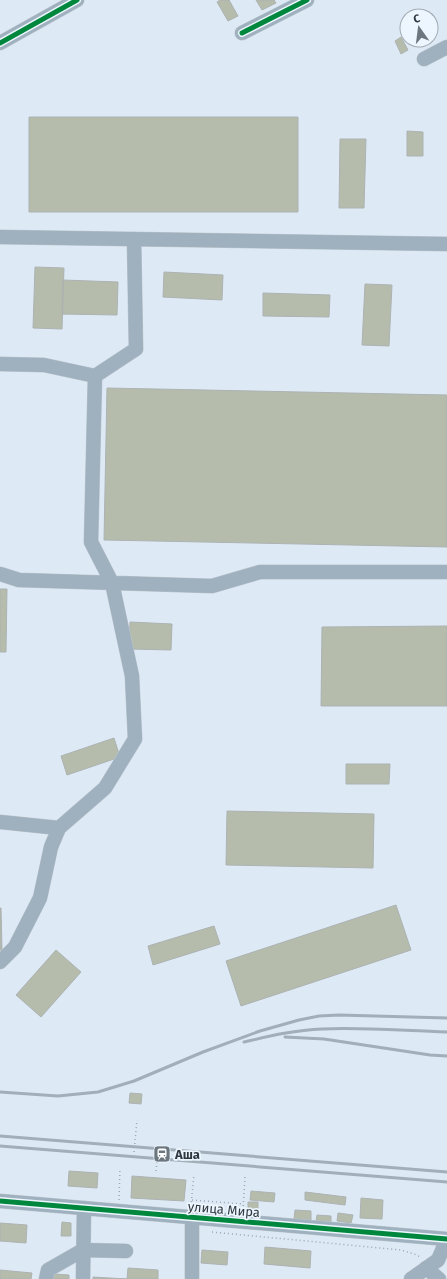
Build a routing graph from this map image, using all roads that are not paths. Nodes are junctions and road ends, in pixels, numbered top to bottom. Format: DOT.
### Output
graph roads {
  1 [pos="77,0"];
  2 [pos="307,0"];
  3 [pos="242,33"];
  4 [pos="0,43"];
  5 [pos="447,47"];
  6 [pos="424,58"];
  7 [pos="0,237"];
  8 [pos="134,239"];
  9 [pos="447,244"];
  10 [pos="0,364"];
  11 [pos="95,376"];
  12 [pos="447,572"];
  13 [pos="0,574"];
  14 [pos="112,583"];
  15 [pos="0,822"];
  16 [pos="58,828"];
  17 [pos="0,962"];
  18 [pos="0,1200"];
  19 [pos="84,1208"];
  20 [pos="191,1218"];
  21 [pos="447,1239"];
  22 [pos="83,1250"];
  23 [pos="126,1251"];
  24 [pos="428,1267"];
  25 [pos="46,1279"];
  26 [pos="83,1279"];
  27 [pos="192,1279"];
  28 [pos="412,1279"];
  29 [pos="439,1279"];
  1 -- 4 [label="street"];
  2 -- 3 [label="street"];
  5 -- 6 [label="street"];
  7 -- 8 [label="street"];
  8 -- 9 [label="street"];
  8 -- 11 [label="street"];
  10 -- 11 [label="street"];
  11 -- 14 [label="street"];
  12 -- 14 [label="street"];
  13 -- 14 [label="street"];
  14 -- 16 [label="street"];
  15 -- 16 [label="street"];
  16 -- 17 [label="street"];
  18 -- 19 [label="street, улица Мира"];
  19 -- 20 [label="street, улица Мира"];
  19 -- 22 [label="street"];
  20 -- 21 [label="street, улица Мира"];
  20 -- 27 [label="street"];
  21 -- 24 [label="street"];
  22 -- 23 [label="street"];
  22 -- 25 [label="street"];
  22 -- 26 [label="street"];
  24 -- 28 [label="street"];
  24 -- 29 [label="street"];
}
